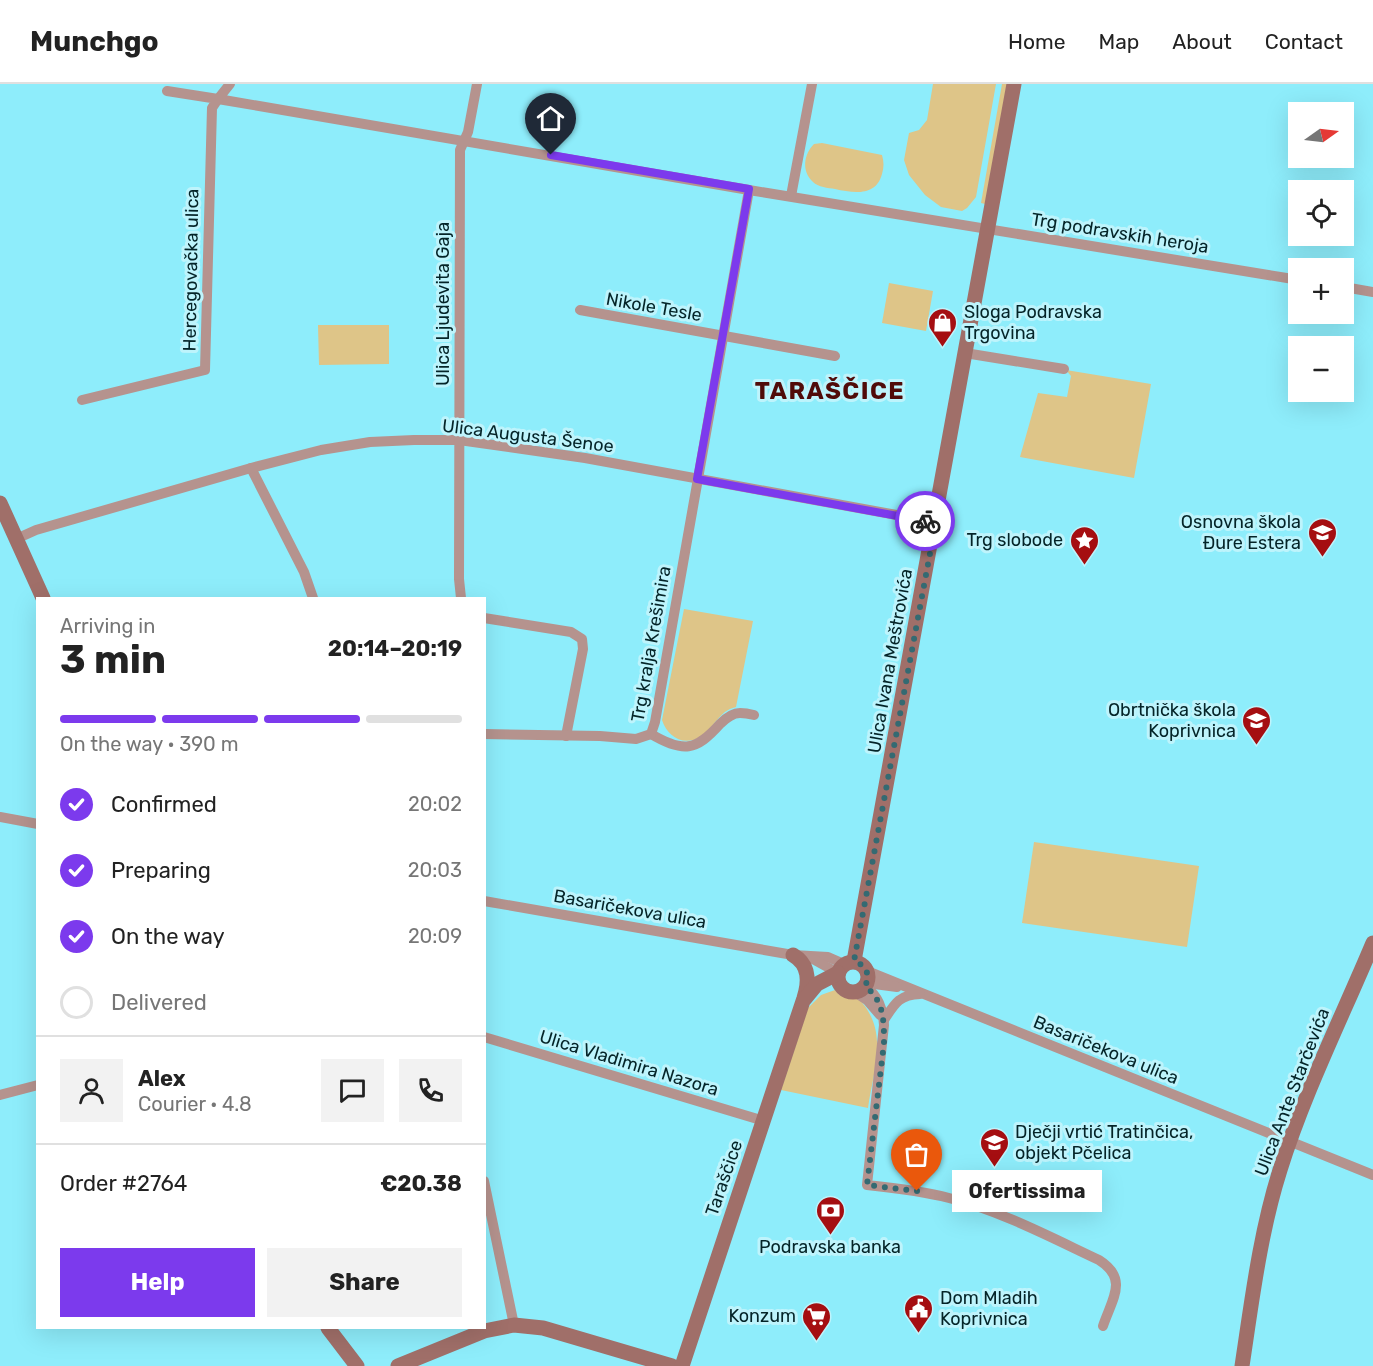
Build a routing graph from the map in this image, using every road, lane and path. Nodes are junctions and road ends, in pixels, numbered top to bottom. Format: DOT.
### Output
graph roads {
  1 [pos="230,84"];
  2 [pos="477,84"];
  3 [pos="812,84"];
  4 [pos="1014,84"];
  5 [pos="167,91"];
  6 [pos="218,99"];
  7 [pos="464,140"];
  8 [pos="749,189"];
  9 [pos="791,196"];
  10 [pos="987,228"];
  11 [pos="1288,278"];
  12 [pos="1354,289"];
  13 [pos="1373,292"];
  14 [pos="580,310"];
  15 [pos="722,336"];
  16 [pos="965,353"];
  17 [pos="835,356"];
  18 [pos="1064,369"];
  19 [pos="82,400"];
  20 [pos="459,440"];
  21 [pos="251,468"];
  22 [pos="697,479"];
  23 [pos="0,503"];
  24 [pos="935,522"];
  25 [pos="16,539"];
  26 [pos="43,597"];
  27 [pos="313,597"];
  28 [pos="461,597"];
  29 [pos="486,618"];
  30 [pos="754,715"];
  31 [pos="486,734"];
  32 [pos="651,734"];
  33 [pos="566,736"];
  34 [pos="0,817"];
  35 [pos="35,822"];
  36 [pos="486,900"];
  37 [pos="1373,943"];
  38 [pos="800,955"];
  39 [pos="844,971"];
  40 [pos="863,983"];
  41 [pos="922,994"];
  42 [pos="803,1001"];
  43 [pos="884,1020"];
  44 [pos="486,1038"];
  45 [pos="36,1086"];
  46 [pos="0,1095"];
  47 [pos="764,1121"];
  48 [pos="1290,1142"];
  49 [pos="1373,1175"];
  50 [pos="486,1191"];
  51 [pos="514,1325"];
  52 [pos="1102,1326"];
  53 [pos="329,1329"];
  54 [pos="357,1366"];
  55 [pos="398,1366"];
  56 [pos="672,1366"];
  57 [pos="682,1366"];
  58 [pos="1242,1366"];
  1 -- 6 [label="street"];
  2 -- 7 [label="street, Ulica Ljudevita Gaja"];
  3 -- 9 [label="street"];
  4 -- 10 [label="street, Ulica Ivana Meštrovića"];
  5 -- 6 [label="street"];
  6 -- 7 [label="street, Trg podravskih heroja"];
  6 -- 19 [label="street, Hercegovačka ulica"];
  7 -- 8 [label="street, Trg podravskih heroja"];
  7 -- 20 [label="street, Ulica Ljudevita Gaja"];
  8 -- 9 [label="street, Trg podravskih heroja"];
  8 -- 15 [label="street, Nikole Tesle"];
  9 -- 10 [label="street, Trg podravskih heroja"];
  10 -- 11 [label="street, Trg podravskih heroja"];
  10 -- 16 [label="street, Ulica Ivana Meštrovića"];
  12 -- 13 [label="street"];
  14 -- 15 [label="street, Nikole Tesle"];
  15 -- 17 [label="street, Nikole Tesle"];
  15 -- 22 [label="street, Nikole Tesle"];
  16 -- 18 [label="street"];
  16 -- 24 [label="street, Ulica Ivana Meštrovića"];
  20 -- 21 [label="street, Ulica Augusta Šenoe"];
  20 -- 22 [label="street, Ulica Augusta Šenoe"];
  20 -- 28 [label="street, Ulica Ljudevita Gaja"];
  21 -- 25 [label="street, Ulica Augusta Šenoe"];
  21 -- 27 [label="street"];
  22 -- 24 [label="street, Ulica Augusta Šenoe"];
  22 -- 32 [label="street, Trg kralja Krešimira"];
  23 -- 25 [label="street"];
  24 -- 39 [label="street, Ulica Ivana Meštrovića"];
  25 -- 26 [label="street"];
  29 -- 33 [label="street"];
  30 -- 32 [label="street, Trg kralja Krešimira"];
  31 -- 33 [label="street"];
  32 -- 33 [label="street"];
  34 -- 35 [label="street"];
  36 -- 38 [label="street, Basaričekova ulica"];
  37 -- 48 [label="street, Ulica Ante Starčevića"];
  38 -- 39 [label="street, Basaričekova ulica"];
  38 -- 42 [label="street"];
  39 -- 40 [label="street"];
  39 -- 40 [label="street"];
  39 -- 42 [label="street, Taraščice"];
  40 -- 41 [label="street, Basaričekova ulica"];
  40 -- 43 [label="street"];
  41 -- 43 [label="street"];
  41 -- 48 [label="street, Basaričekova ulica"];
  42 -- 47 [label="street, Taraščice"];
  43 -- 52 [label="street"];
  44 -- 47 [label="street, Ulica Vladimira Nazora"];
  45 -- 46 [label="street"];
  47 -- 57 [label="street, Taraščice"];
  48 -- 49 [label="street, Basaričekova ulica"];
  48 -- 58 [label="street, Ulica Ante Starčevića"];
  50 -- 51 [label="street"];
  51 -- 55 [label="street"];
  51 -- 56 [label="street"];
  53 -- 54 [label="street"];
}
